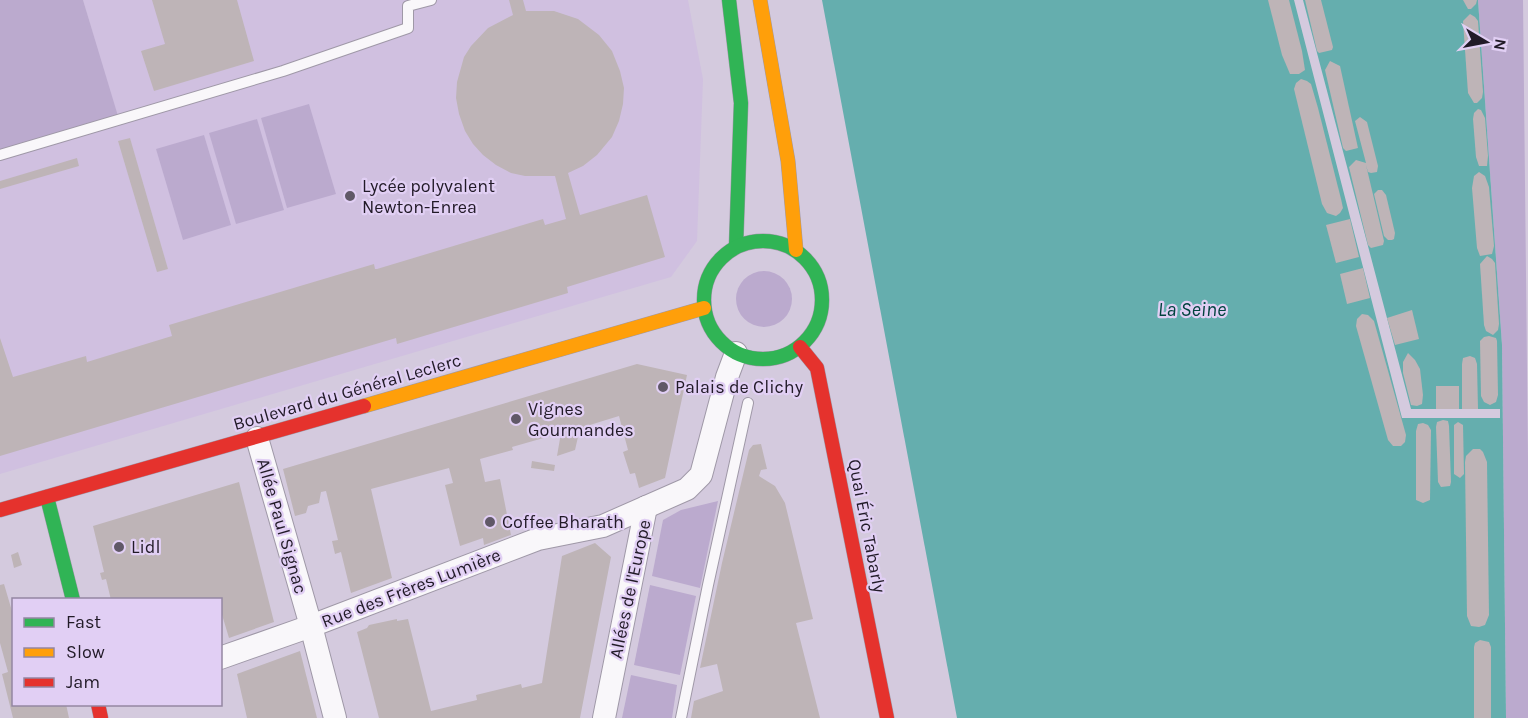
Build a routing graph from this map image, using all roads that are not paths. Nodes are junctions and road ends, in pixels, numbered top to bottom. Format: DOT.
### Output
graph roads {
  1 [pos="431,0"];
  2 [pos="729,0"];
  3 [pos="760,0"];
  4 [pos="0,155"];
  5 [pos="736,247"];
  6 [pos="796,250"];
  7 [pos="704,308"];
  8 [pos="800,347"];
  9 [pos="736,353"];
  10 [pos="748,403"];
  11 [pos="257,438"];
  12 [pos="47,497"];
  13 [pos="646,507"];
  14 [pos="0,510"];
  15 [pos="603,526"];
  16 [pos="636,552"];
  17 [pos="72,598"];
  18 [pos="311,626"];
  19 [pos="222,657"];
  20 [pos="334,718"];
  21 [pos="604,718"];
  22 [pos="681,718"];
  23 [pos="887,718"];
  1 -- 4 [label="lane"];
  2 -- 5 [label="main road"];
  3 -- 6 [label="main road"];
  5 -- 6 [label="main road"];
  5 -- 7 [label="main road"];
  6 -- 8 [label="main road"];
  7 -- 9 [label="main road"];
  7 -- 11 [label="main road, Boulevard du Général Leclerc"];
  8 -- 9 [label="main road"];
  8 -- 23 [label="main road, Quai Éric Tabarly"];
  9 -- 13 [label="street, Allées de l'Europe"];
  10 -- 22 [label="lane"];
  11 -- 12 [label="main road, Boulevard du Général Leclerc"];
  11 -- 18 [label="street, Allée Paul Signac"];
  12 -- 14 [label="main road, Boulevard du Général Leclerc"];
  12 -- 17 [label="main road"];
  13 -- 15 [label="street, Rue des Frères Lumière"];
  13 -- 16 [label="street, Allées de l'Europe"];
  15 -- 16 [label="street"];
  15 -- 18 [label="street, Rue des Frères Lumière"];
  16 -- 21 [label="street, Allées de l'Europe"];
  18 -- 19 [label="street, Rue des Frères Lumière"];
  18 -- 20 [label="street, Allée Paul Signac"];
}
